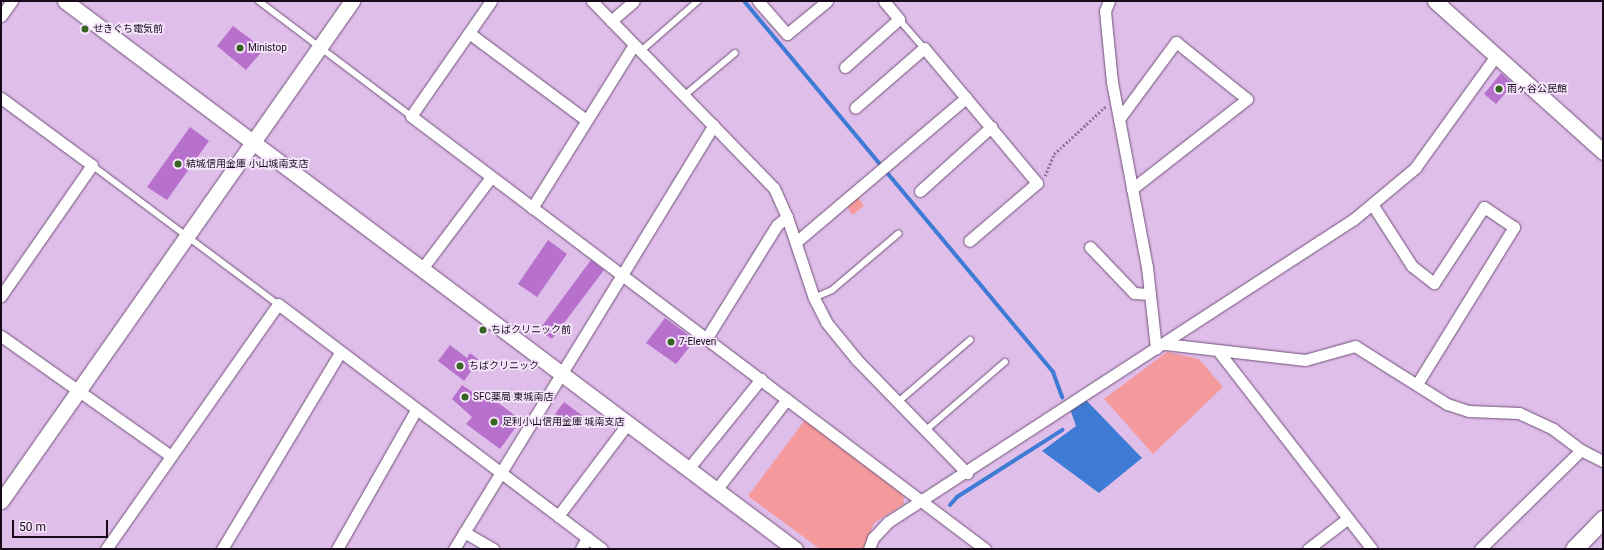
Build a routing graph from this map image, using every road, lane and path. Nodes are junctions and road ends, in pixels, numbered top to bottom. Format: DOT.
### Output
graph roads {
  1 [pos="12,1"];
  2 [pos="65,1"];
  3 [pos="259,1"];
  4 [pos="352,1"];
  5 [pos="492,1"];
  6 [pos="592,1"];
  7 [pos="634,1"];
  8 [pos="698,1"];
  9 [pos="758,1"];
  10 [pos="827,1"];
  11 [pos="884,1"];
  12 [pos="1109,1"];
  13 [pos="1435,1"];
  14 [pos="1,16"];
  15 [pos="899,19"];
  16 [pos="611,21"];
  17 [pos="469,33"];
  18 [pos="319,48"];
  19 [pos="637,48"];
  20 [pos="924,48"];
  21 [pos="735,53"];
  22 [pos="1495,57"];
  23 [pos="845,67"];
  24 [pos="685,95"];
  25 [pos="1115,97"];
  26 [pos="1,98"];
  27 [pos="966,98"];
  28 [pos="855,108"];
  29 [pos="411,116"];
  30 [pos="1119,119"];
  31 [pos="586,120"];
  32 [pos="714,124"];
  33 [pos="991,127"];
  34 [pos="252,142"];
  35 [pos="1603,152"];
  36 [pos="92,166"];
  37 [pos="491,177"];
  38 [pos="1037,183"];
  39 [pos="1132,189"];
  40 [pos="920,191"];
  41 [pos="1372,204"];
  42 [pos="532,208"];
  43 [pos="787,217"];
  44 [pos="898,234"];
  45 [pos="187,236"];
  46 [pos="969,240"];
  47 [pos="796,242"];
  48 [pos="1090,247"];
  49 [pos="421,270"];
  50 [pos="622,273"];
  51 [pos="1150,294"];
  52 [pos="1,296"];
  53 [pos="814,298"];
  54 [pos="278,304"];
  55 [pos="1,336"];
  56 [pos="706,339"];
  57 [pos="970,340"];
  58 [pos="1160,346"];
  59 [pos="1218,352"];
  60 [pos="340,353"];
  61 [pos="1005,362"];
  62 [pos="561,374"];
  63 [pos="761,379"];
  64 [pos="1417,384"];
  65 [pos="76,392"];
  66 [pos="787,399"];
  67 [pos="898,402"];
  68 [pos="416,410"];
  69 [pos="628,423"];
  70 [pos="926,430"];
  71 [pos="1581,450"];
  72 [pos="171,456"];
  73 [pos="1603,461"];
  74 [pos="688,469"];
  75 [pos="501,472"];
  76 [pos="967,473"];
  77 [pos="716,490"];
  78 [pos="922,500"];
  79 [pos="1,501"];
  80 [pos="558,516"];
  81 [pos="1347,519"];
  82 [pos="1603,519"];
  83 [pos="464,532"];
  84 [pos="587,538"];
  85 [pos="106,549"];
  86 [pos="222,549"];
  87 [pos="337,549"];
  88 [pos="454,549"];
  89 [pos="493,549"];
  90 [pos="580,549"];
  91 [pos="602,549"];
  92 [pos="795,549"];
  93 [pos="869,549"];
  94 [pos="985,549"];
  95 [pos="1308,549"];
  96 [pos="1372,549"];
  97 [pos="1480,549"];
  98 [pos="1574,549"];
  1 -- 14 [label="street"];
  2 -- 34 [label="street"];
  3 -- 18 [label="lane"];
  4 -- 18 [label="street"];
  5 -- 17 [label="street"];
  6 -- 16 [label="street"];
  7 -- 16 [label="street"];
  8 -- 19 [label="lane"];
  9 -- 10 [label="street"];
  11 -- 15 [label="street"];
  12 -- 25 [label="street"];
  13 -- 22 [label="street"];
  15 -- 20 [label="lane"];
  15 -- 23 [label="street"];
  16 -- 19 [label="street"];
  17 -- 29 [label="street"];
  17 -- 31 [label="street"];
  18 -- 29 [label="lane"];
  18 -- 34 [label="street"];
  19 -- 24 [label="street"];
  19 -- 31 [label="street"];
  20 -- 27 [label="street"];
  20 -- 28 [label="street"];
  21 -- 24 [label="lane"];
  22 -- 35 [label="street"];
  22 -- 41 [label="street"];
  24 -- 32 [label="street"];
  25 -- 30 [label="street"];
  25 -- 38 [label="path"];
  26 -- 36 [label="street"];
  27 -- 33 [label="street"];
  27 -- 47 [label="street"];
  29 -- 37 [label="street"];
  30 -- 39 [label="street"];
  30 -- 39 [label="street"];
  31 -- 42 [label="street"];
  32 -- 43 [label="street"];
  32 -- 50 [label="street"];
  33 -- 38 [label="street"];
  33 -- 40 [label="street"];
  34 -- 45 [label="street"];
  34 -- 49 [label="street"];
  36 -- 45 [label="lane"];
  36 -- 52 [label="street"];
  37 -- 42 [label="street"];
  37 -- 49 [label="street"];
  38 -- 46 [label="street"];
  39 -- 51 [label="street"];
  41 -- 58 [label="street"];
  41 -- 64 [label="street"];
  42 -- 50 [label="street"];
  43 -- 47 [label="street"];
  43 -- 56 [label="street"];
  44 -- 53 [label="lane"];
  45 -- 54 [label="lane"];
  45 -- 65 [label="street"];
  47 -- 53 [label="street"];
  48 -- 51 [label="street"];
  49 -- 62 [label="street"];
  50 -- 56 [label="street"];
  50 -- 62 [label="street"];
  51 -- 58 [label="street"];
  53 -- 67 [label="street"];
  54 -- 60 [label="street"];
  54 -- 72 [label="street"];
  55 -- 65 [label="street"];
  56 -- 63 [label="street"];
  57 -- 67 [label="lane"];
  58 -- 59 [label="street"];
  58 -- 76 [label="street"];
  59 -- 64 [label="street"];
  59 -- 81 [label="street"];
  60 -- 68 [label="street"];
  60 -- 86 [label="street"];
  61 -- 70 [label="lane"];
  62 -- 69 [label="street"];
  62 -- 75 [label="street"];
  63 -- 66 [label="street"];
  63 -- 74 [label="street"];
  64 -- 71 [label="street"];
  65 -- 72 [label="street"];
  65 -- 79 [label="street"];
  66 -- 77 [label="street"];
  66 -- 78 [label="street"];
  67 -- 70 [label="street"];
  68 -- 75 [label="street"];
  68 -- 87 [label="street"];
  69 -- 74 [label="street"];
  69 -- 80 [label="street"];
  70 -- 76 [label="street"];
  71 -- 73 [label="street"];
  71 -- 97 [label="street"];
  72 -- 85 [label="street"];
  74 -- 77 [label="street"];
  75 -- 80 [label="street"];
  75 -- 83 [label="street"];
  76 -- 78 [label="street"];
  77 -- 92 [label="street"];
  78 -- 93 [label="street"];
  78 -- 94 [label="street"];
  80 -- 84 [label="street"];
  81 -- 95 [label="street"];
  81 -- 96 [label="street"];
  82 -- 98 [label="main road"];
  83 -- 88 [label="street"];
  83 -- 89 [label="street"];
  84 -- 90 [label="street"];
  84 -- 91 [label="street"];
}
